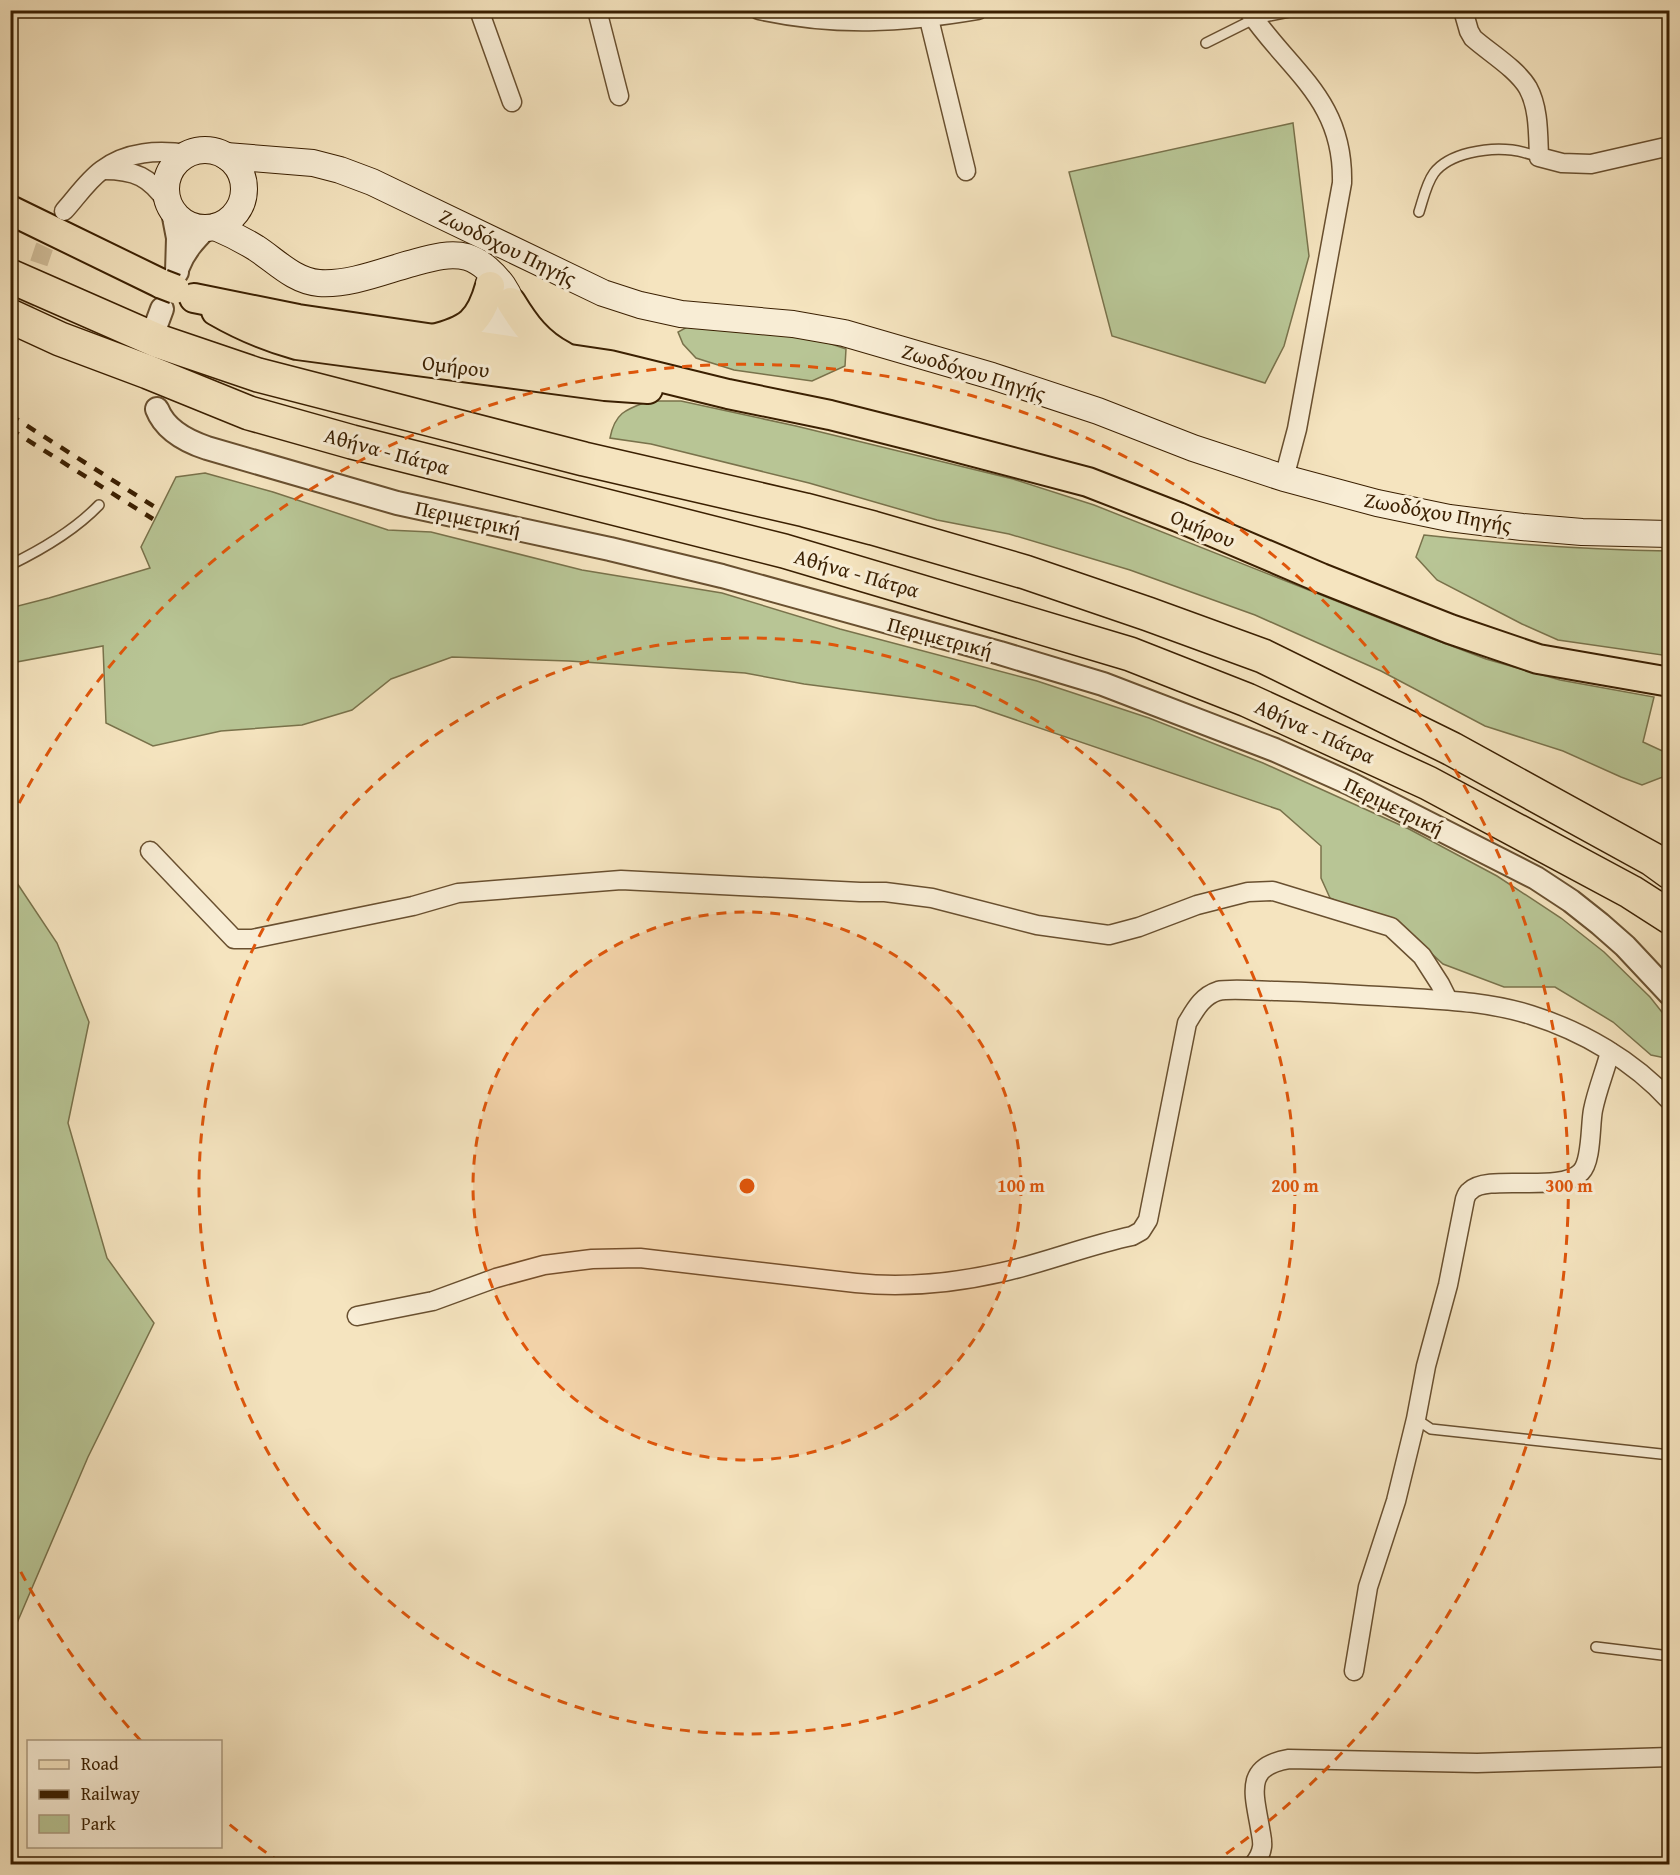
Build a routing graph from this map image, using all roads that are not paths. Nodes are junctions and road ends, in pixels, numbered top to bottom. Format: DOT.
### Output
graph roads {
  1 [pos="479,10"];
  2 [pos="597,10"];
  3 [pos="759,10"];
  4 [pos="978,10"];
  5 [pos="1299,10"];
  6 [pos="1463,10"];
  7 [pos="1251,15"];
  8 [pos="929,19"];
  9 [pos="1206,43"];
  10 [pos="619,96"];
  11 [pos="512,102"];
  12 [pos="1670,146"];
  13 [pos="188,154"];
  14 [pos="226,156"];
  15 [pos="1539,157"];
  16 [pos="293,162"];
  17 [pos="103,170"];
  18 [pos="966,171"];
  19 [pos="244,193"];
  20 [pos="170,207"];
  21 [pos="10,210"];
  22 [pos="64,212"];
  23 [pos="1419,212"];
  24 [pos="211,228"];
  25 [pos="271,259"];
  26 [pos="10,276"];
  27 [pos="495,285"];
  28 [pos="170,301"];
  29 [pos="10,316"];
  30 [pos="431,340"];
  31 [pos="494,360"];
  32 [pos="570,360"];
  33 [pos="728,394"];
  34 [pos="157,409"];
  35 [pos="1284,478"];
  36 [pos="99,505"];
  37 [pos="1670,534"];
  38 [pos="10,565"];
  39 [pos="1670,682"];
  40 [pos="150,851"];
  41 [pos="1670,872"];
  42 [pos="1670,917"];
  43 [pos="1670,994"];
  44 [pos="1448,1000"];
  45 [pos="1610,1052"];
  46 [pos="1670,1101"];
  47 [pos="357,1316"];
  48 [pos="1416,1419"];
  49 [pos="1670,1455"];
  50 [pos="1596,1647"];
  51 [pos="1670,1656"];
  52 [pos="1354,1671"];
  53 [pos="1670,1757"];
  54 [pos="1254,1864"];
  1 -- 11 [label="street"];
  2 -- 10 [label="street"];
  3 -- 8 [label="street"];
  4 -- 8 [label="street"];
  5 -- 7 [label="lane"];
  6 -- 15 [label="street"];
  7 -- 9 [label="lane"];
  7 -- 35 [label="street"];
  8 -- 18 [label="street"];
  12 -- 15 [label="street"];
  13 -- 14 [label="main road"];
  13 -- 17 [label="street"];
  13 -- 20 [label="main road"];
  14 -- 16 [label="main road, Ζωοδόχου Πηγής"];
  14 -- 19 [label="main road"];
  15 -- 23 [label="lane"];
  16 -- 19 [label="main road"];
  16 -- 35 [label="main road, Ζωοδόχου Πηγής"];
  17 -- 20 [label="street"];
  17 -- 22 [label="street"];
  19 -- 24 [label="main road"];
  19 -- 25 [label="main road"];
  20 -- 24 [label="main road"];
  20 -- 24 [label="street"];
  21 -- 28 [label="main road, Ομήρου"];
  24 -- 25 [label="main road"];
  25 -- 27 [label="main road"];
  26 -- 41 [label="highway, Αθήνα - Πάτρα"];
  27 -- 30 [label="main road"];
  27 -- 31 [label="main road"];
  27 -- 32 [label="main road"];
  28 -- 30 [label="main road, Ομήρου"];
  28 -- 31 [label="main road, Ομήρου"];
  29 -- 42 [label="highway, Αθήνα - Πάτρα"];
  30 -- 31 [label="main road, Ομήρου"];
  31 -- 32 [label="main road, Ομήρου"];
  31 -- 33 [label="main road, Ομήρου"];
  32 -- 33 [label="main road, Ομήρου"];
  33 -- 39 [label="main road, Ομήρου"];
  34 -- 43 [label="street, Περιμετρική"];
  35 -- 37 [label="main road, Ζωοδόχου Πηγής"];
  36 -- 38 [label="lane"];
  40 -- 44 [label="street"];
  44 -- 45 [label="street"];
  44 -- 47 [label="street"];
  45 -- 46 [label="street"];
  45 -- 48 [label="street"];
  48 -- 49 [label="lane"];
  48 -- 52 [label="street"];
  50 -- 51 [label="lane"];
  53 -- 54 [label="street"];
}
